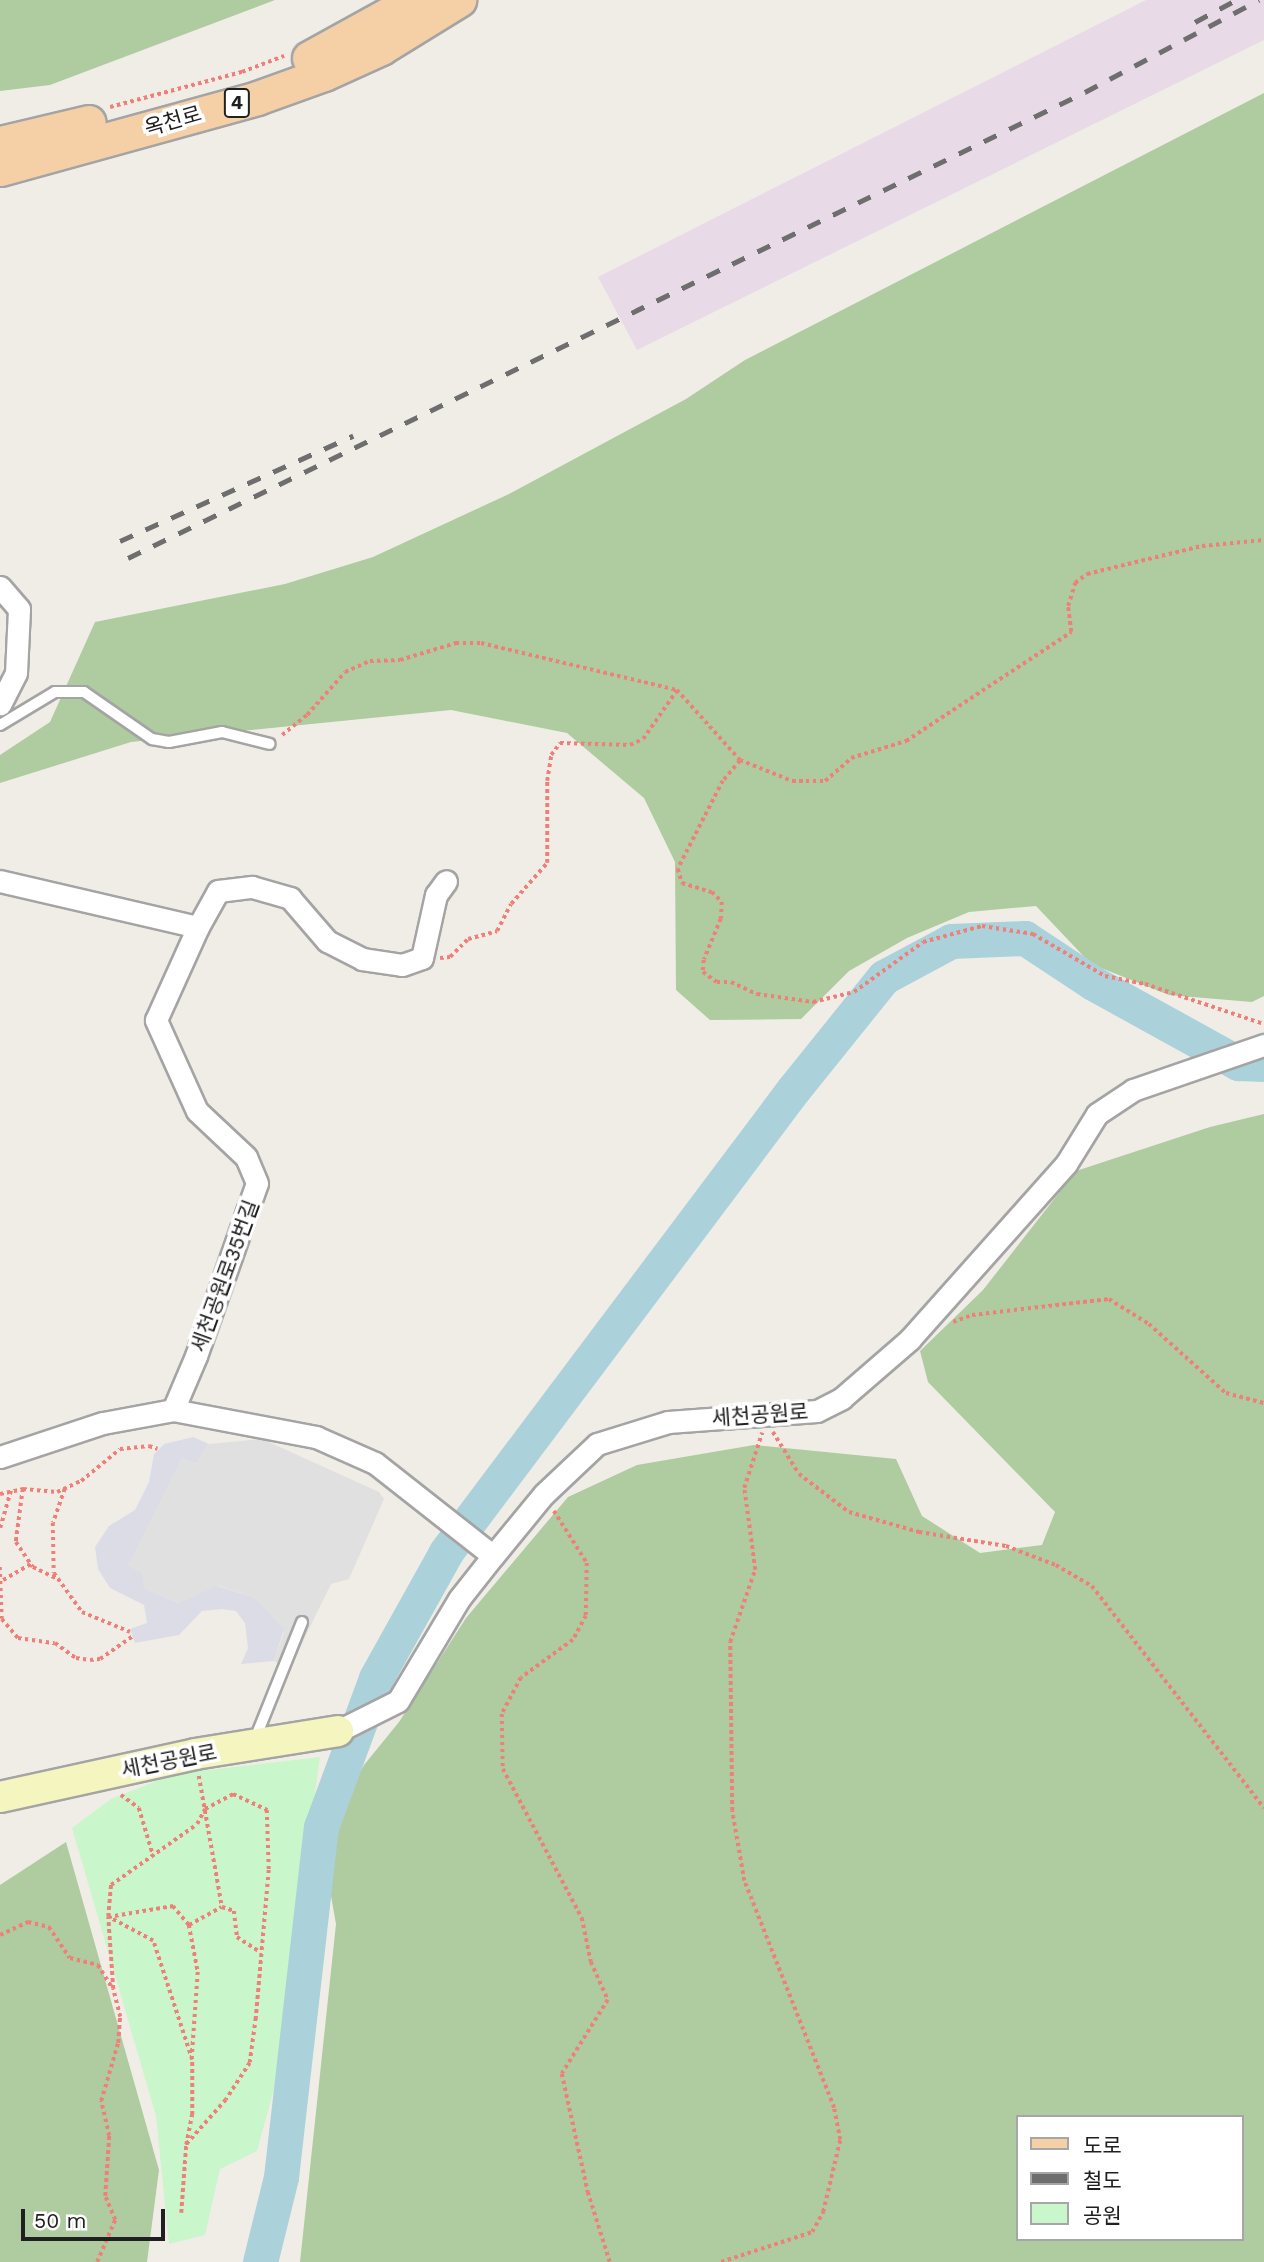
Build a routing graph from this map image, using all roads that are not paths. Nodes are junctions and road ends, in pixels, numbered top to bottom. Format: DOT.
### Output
graph roads {
  1 [pos="459,0"];
  2 [pos="413,7"];
  3 [pos="0,143"];
  4 [pos="0,169"];
  5 [pos="0,587"];
  6 [pos="0,704"];
  7 [pos="0,725"];
  8 [pos="271,744"];
  9 [pos="0,881"];
  10 [pos="446,881"];
  11 [pos="198,926"];
  12 [pos="1264,1045"];
  13 [pos="173,1410"];
  14 [pos="0,1457"];
  15 [pos="489,1551"];
  16 [pos="303,1622"];
  17 [pos="338,1731"];
  18 [pos="253,1745"];
  19 [pos="0,1797"];
  1 -- 2 [label="main road, 옥천로 / 4"];
  2 -- 3 [label="main road, 옥천로 / 4"];
  2 -- 4 [label="main road, 옥천로 / 4"];
  5 -- 6 [label="street"];
  7 -- 8 [label="lane"];
  9 -- 11 [label="street"];
  10 -- 11 [label="street, 세천공원로35번길"];
  11 -- 13 [label="street, 세천공원로35번길"];
  12 -- 15 [label="street, 세천공원로"];
  13 -- 14 [label="street"];
  13 -- 15 [label="street"];
  15 -- 17 [label="street, 세천공원로"];
  16 -- 18 [label="lane"];
  17 -- 18 [label="street, 세천공원로"];
  18 -- 19 [label="street, 세천공원로"];
}
